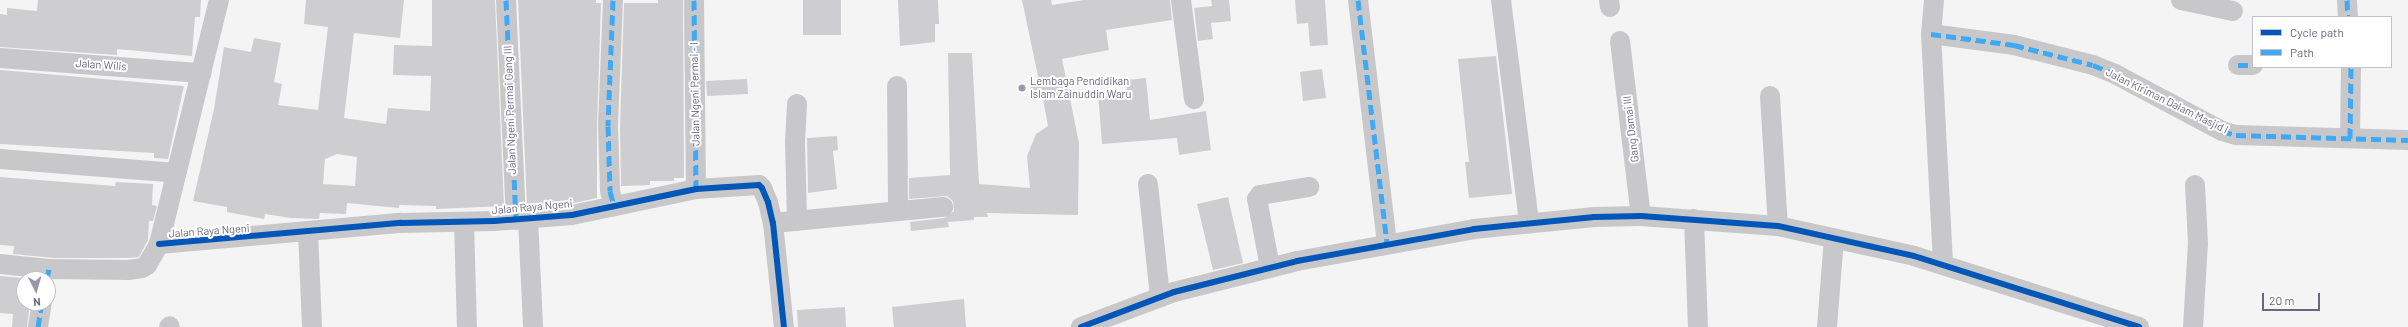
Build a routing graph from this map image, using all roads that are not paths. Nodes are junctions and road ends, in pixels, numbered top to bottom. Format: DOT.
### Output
graph roads {
  1 [pos="220,0"];
  2 [pos="506,0"];
  3 [pos="613,0"];
  4 [pos="694,0"];
  5 [pos="1181,0"];
  6 [pos="1358,0"];
  7 [pos="1501,0"];
  8 [pos="1934,0"];
  9 [pos="2182,0"];
  10 [pos="2348,0"];
  11 [pos="2233,11"];
  12 [pos="2348,16"];
  13 [pos="1931,34"];
  14 [pos="1620,41"];
  15 [pos="0,58"];
  16 [pos="2351,68"];
  17 [pos="201,73"];
  18 [pos="897,86"];
  19 [pos="1770,96"];
  20 [pos="1194,99"];
  21 [pos="797,104"];
  22 [pos="2350,138"];
  23 [pos="2408,140"];
  24 [pos="0,160"];
  25 [pos="176,174"];
  26 [pos="1148,184"];
  27 [pos="2195,185"];
  28 [pos="1309,186"];
  29 [pos="696,189"];
  30 [pos="614,206"];
  31 [pos="943,207"];
  32 [pos="898,211"];
  33 [pos="1641,216"];
  34 [pos="522,219"];
  35 [pos="1694,219"];
  36 [pos="797,221"];
  37 [pos="464,222"];
  38 [pos="773,223"];
  39 [pos="1529,223"];
  40 [pos="1778,226"];
  41 [pos="308,231"];
  42 [pos="1834,239"];
  43 [pos="159,244"];
  44 [pos="1388,244"];
  45 [pos="0,264"];
  46 [pos="1943,264"];
  47 [pos="1270,267"];
  48 [pos="34,271"];
  49 [pos="56,274"];
  50 [pos="1160,297"];
  51 [pos="41,311"];
  52 [pos="38,327"];
  53 [pos="312,327"];
  54 [pos="467,327"];
  55 [pos="533,327"];
  56 [pos="784,327"];
  57 [pos="1081,327"];
  58 [pos="1698,327"];
  59 [pos="1828,327"];
  60 [pos="2139,327"];
  61 [pos="2193,327"];
  1 -- 17 [label="street"];
  2 -- 34 [label="street, Jalan Ngeni Permai Gang III"];
  3 -- 30 [label="street"];
  4 -- 29 [label="street, Jalan Ngeni Permai - I"];
  5 -- 20 [label="street"];
  6 -- 44 [label="street"];
  7 -- 39 [label="street"];
  8 -- 13 [label="street"];
  9 -- 11 [label="street"];
  10 -- 12 [label="street"];
  13 -- 22 [label="street, Jalan Kiriman Dalam Masjid I"];
  13 -- 46 [label="street"];
  14 -- 33 [label="street, Gang Damai III"];
  15 -- 17 [label="street, Jalan Wilis"];
  16 -- 22 [label="street"];
  17 -- 25 [label="street"];
  18 -- 32 [label="street"];
  19 -- 40 [label="street"];
  21 -- 36 [label="street"];
  22 -- 23 [label="street, Jalan Kiriman Dalam Masjid I"];
  24 -- 25 [label="street"];
  25 -- 43 [label="street"];
  26 -- 50 [label="street"];
  27 -- 61 [label="street"];
  28 -- 47 [label="street"];
  29 -- 30 [label="street, Jalan Raya Ngeni"];
  29 -- 38 [label="street, Jalan Raya Ngeni"];
  30 -- 34 [label="street, Jalan Raya Ngeni"];
  31 -- 32 [label="street"];
  32 -- 36 [label="street"];
  33 -- 35 [label="street"];
  33 -- 39 [label="street"];
  34 -- 37 [label="street, Jalan Raya Ngeni"];
  34 -- 55 [label="street, Jalan Ngeni Permai Gang III"];
  35 -- 40 [label="street"];
  35 -- 58 [label="street"];
  36 -- 38 [label="street"];
  37 -- 41 [label="street, Jalan Raya Ngeni"];
  37 -- 54 [label="street"];
  38 -- 56 [label="street, Jalan Raya Ngeni"];
  39 -- 44 [label="street"];
  40 -- 42 [label="street"];
  41 -- 43 [label="street, Jalan Raya Ngeni"];
  41 -- 53 [label="street"];
  42 -- 46 [label="street"];
  42 -- 59 [label="street"];
  43 -- 49 [label="street"];
  44 -- 47 [label="street"];
  45 -- 48 [label="street"];
  46 -- 60 [label="street"];
  47 -- 50 [label="street"];
  50 -- 57 [label="street"];
  51 -- 52 [label="street"];
}
